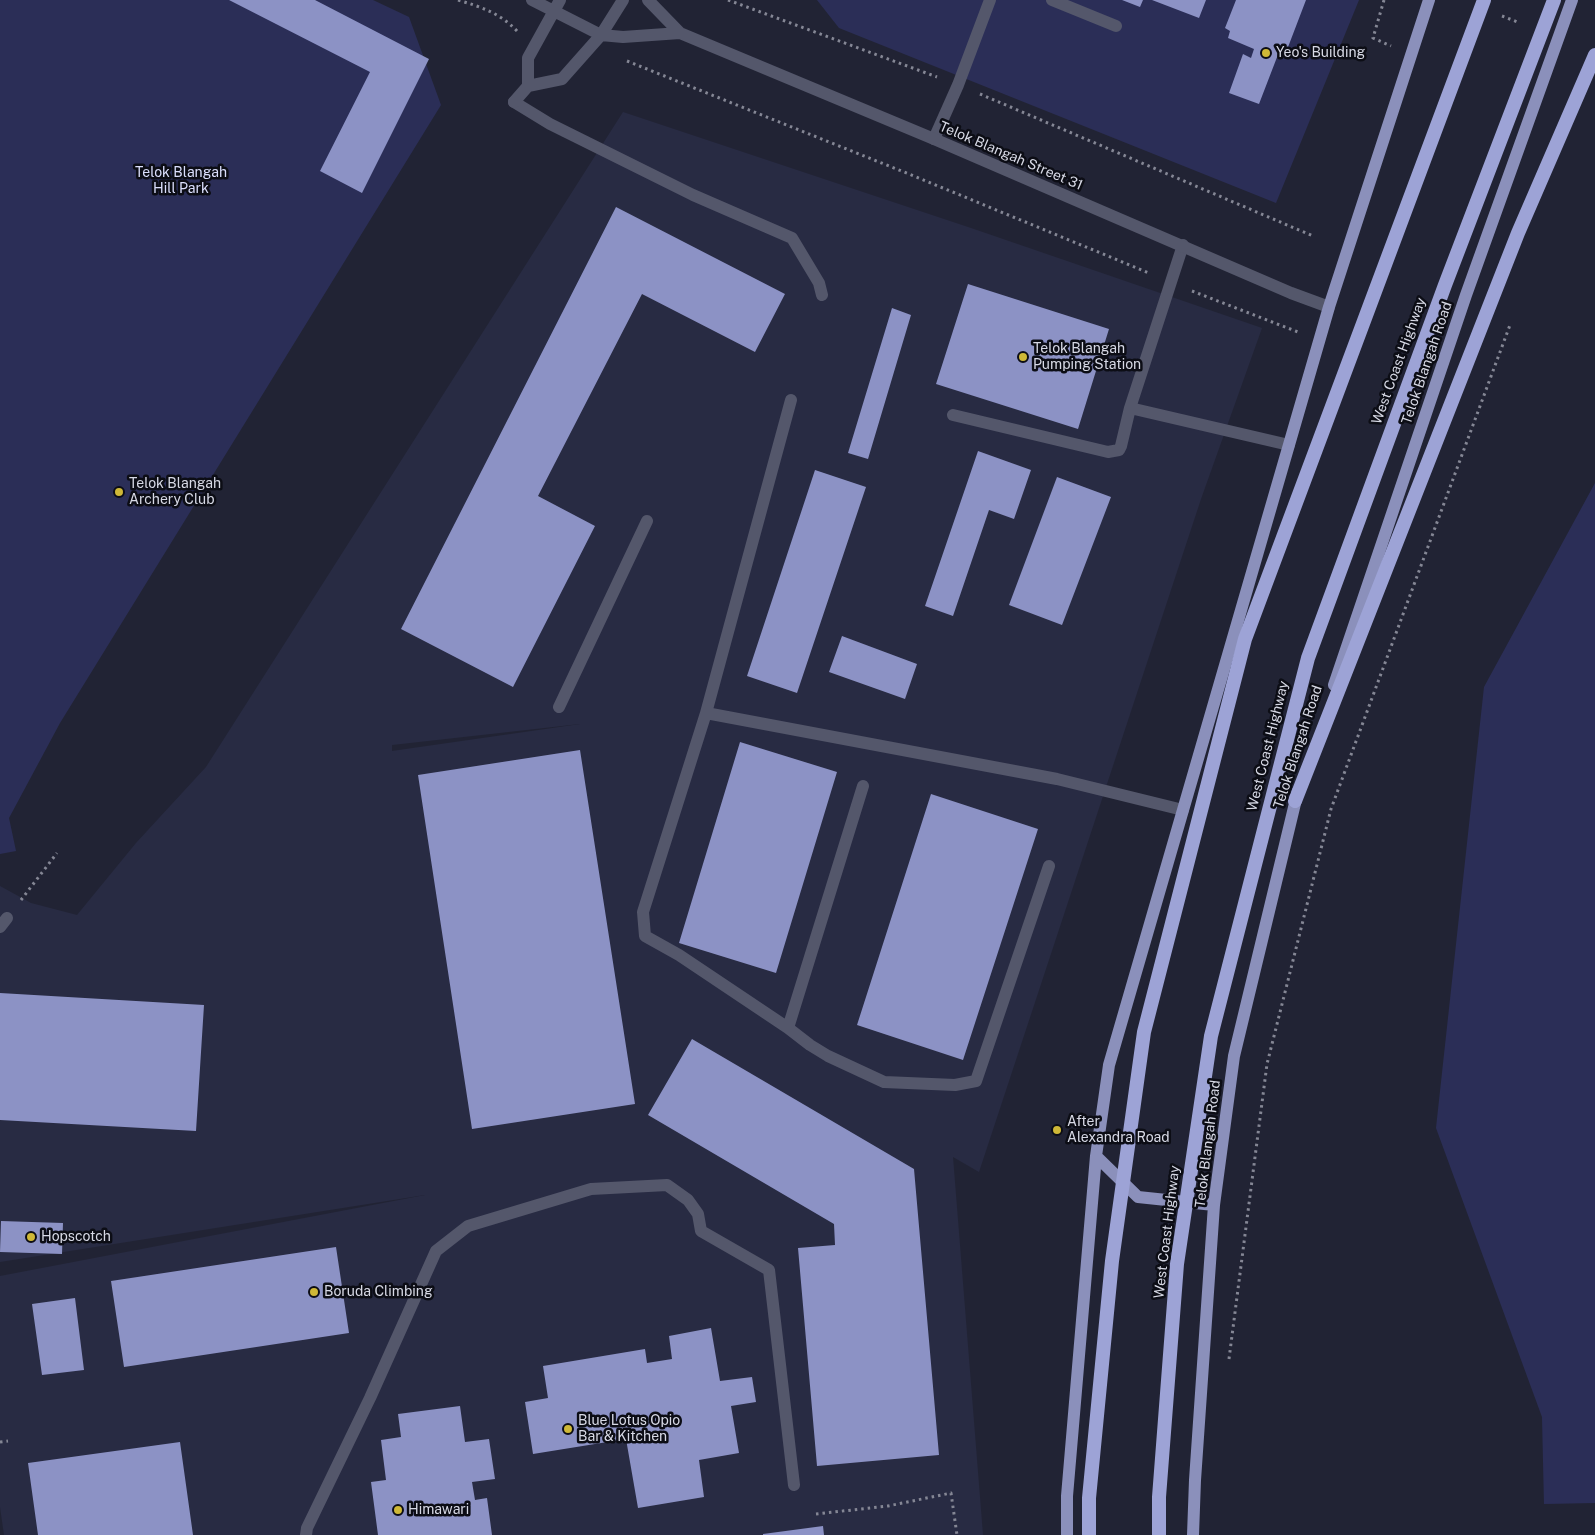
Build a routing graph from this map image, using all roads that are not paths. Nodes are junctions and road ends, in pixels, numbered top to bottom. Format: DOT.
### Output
graph roads {
  1 [pos="532,0"];
  2 [pos="560,0"];
  3 [pos="623,0"];
  4 [pos="648,0"];
  5 [pos="990,0"];
  6 [pos="1052,0"];
  7 [pos="1429,0"];
  8 [pos="1484,0"];
  9 [pos="1554,0"];
  10 [pos="1572,0"];
  11 [pos="554,12"];
  12 [pos="1116,26"];
  13 [pos="680,33"];
  14 [pos="601,35"];
  15 [pos="1595,55"];
  16 [pos="528,86"];
  17 [pos="934,139"];
  18 [pos="1183,246"];
  19 [pos="822,295"];
  20 [pos="1329,307"];
  21 [pos="790,400"];
  22 [pos="1130,408"];
  23 [pos="953,415"];
  24 [pos="1289,445"];
  25 [pos="647,521"];
  26 [pos="559,707"];
  27 [pos="706,713"];
  28 [pos="863,786"];
  29 [pos="1295,801"];
  30 [pos="1183,810"];
  31 [pos="1050,866"];
  32 [pos="788,1028"];
  33 [pos="1096,1156"];
  34 [pos="1214,1205"];
  35 [pos="794,1485"];
  36 [pos="306,1535"];
  37 [pos="1067,1535"];
  38 [pos="1089,1535"];
  39 [pos="1159,1535"];
  40 [pos="1193,1535"];
  1 -- 11 [label="street, Telok Blangah Street 31"];
  2 -- 11 [label="street"];
  3 -- 14 [label="street"];
  4 -- 13 [label="street, Telok Blangah Street 31"];
  5 -- 17 [label="street"];
  6 -- 12 [label="street"];
  7 -- 20 [label="main road"];
  8 -- 38 [label="highway"];
  9 -- 39 [label="highway, West Coast Highway"];
  10 -- 29 [label="main road, Telok Blangah Road"];
  11 -- 14 [label="street, Telok Blangah Street 31"];
  11 -- 16 [label="street"];
  13 -- 14 [label="street, Telok Blangah Street 31"];
  13 -- 17 [label="street, Telok Blangah Street 31"];
  14 -- 16 [label="street"];
  15 -- 29 [label="highway"];
  16 -- 19 [label="street"];
  17 -- 18 [label="street, Telok Blangah Street 31"];
  18 -- 20 [label="street, Telok Blangah Street 31"];
  18 -- 22 [label="street"];
  20 -- 24 [label="main road"];
  21 -- 27 [label="street"];
  22 -- 23 [label="street"];
  22 -- 24 [label="street"];
  24 -- 30 [label="main road"];
  25 -- 26 [label="street"];
  27 -- 30 [label="street"];
  27 -- 32 [label="street"];
  28 -- 32 [label="street"];
  29 -- 34 [label="main road, Telok Blangah Road"];
  30 -- 33 [label="main road"];
  31 -- 32 [label="street"];
  33 -- 34 [label="main road"];
  33 -- 37 [label="main road"];
  34 -- 40 [label="main road, Telok Blangah Road"];
  35 -- 36 [label="street"];
}
